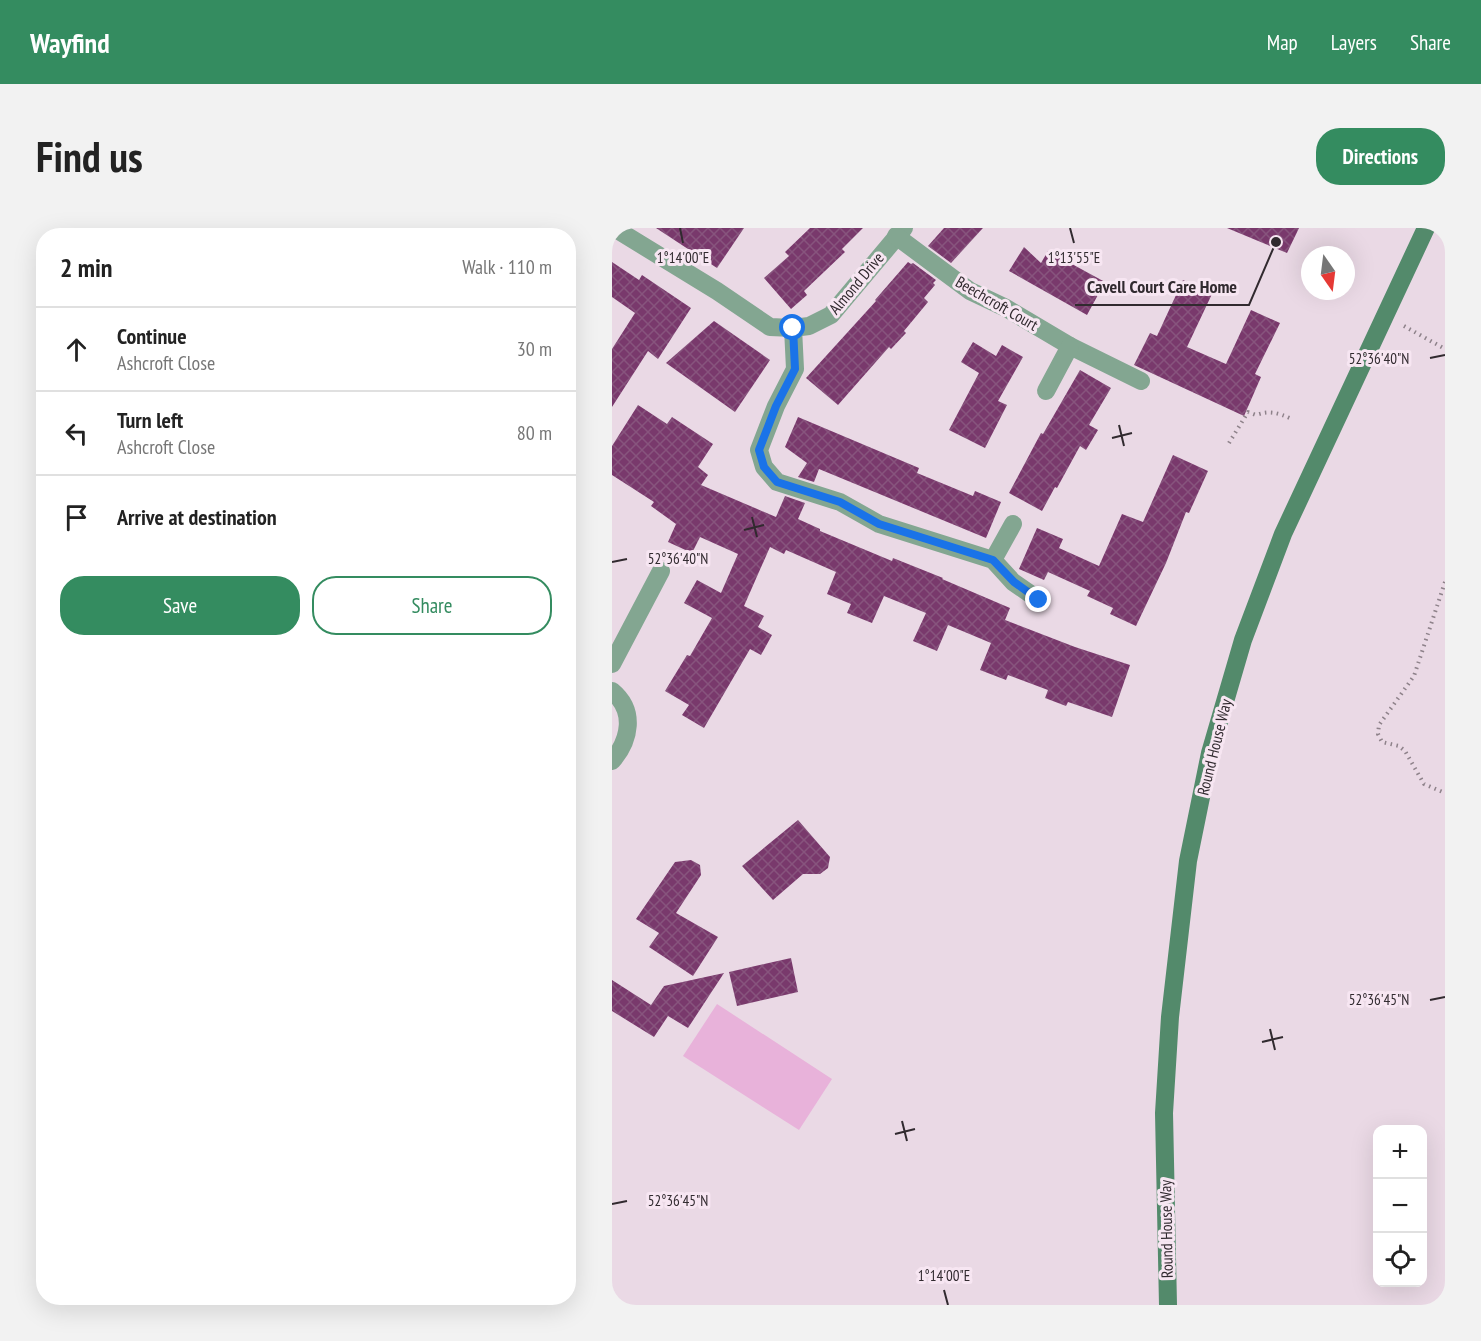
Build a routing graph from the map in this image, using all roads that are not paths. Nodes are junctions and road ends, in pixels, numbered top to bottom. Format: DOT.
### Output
graph roads {
  1 [pos="614,228"];
  2 [pos="1426,228"];
  3 [pos="900,232"];
  4 [pos="793,328"];
  5 [pos="1070,346"];
  6 [pos="1141,381"];
  7 [pos="1046,391"];
  8 [pos="1012,524"];
  9 [pos="993,560"];
  10 [pos="661,572"];
  11 [pos="1039,600"];
  12 [pos="612,664"];
  13 [pos="612,691"];
  14 [pos="612,761"];
  15 [pos="1168,1305"];
  1 -- 4 [label="street, Almond Drive"];
  2 -- 15 [label="street, Round House Way"];
  3 -- 4 [label="street, Almond Drive"];
  3 -- 5 [label="street, Beechcroft Court"];
  4 -- 9 [label="street"];
  5 -- 6 [label="street, Beechcroft Court"];
  5 -- 7 [label="street"];
  8 -- 9 [label="street"];
  9 -- 11 [label="street"];
  10 -- 12 [label="street"];
  13 -- 14 [label="street"];
}
